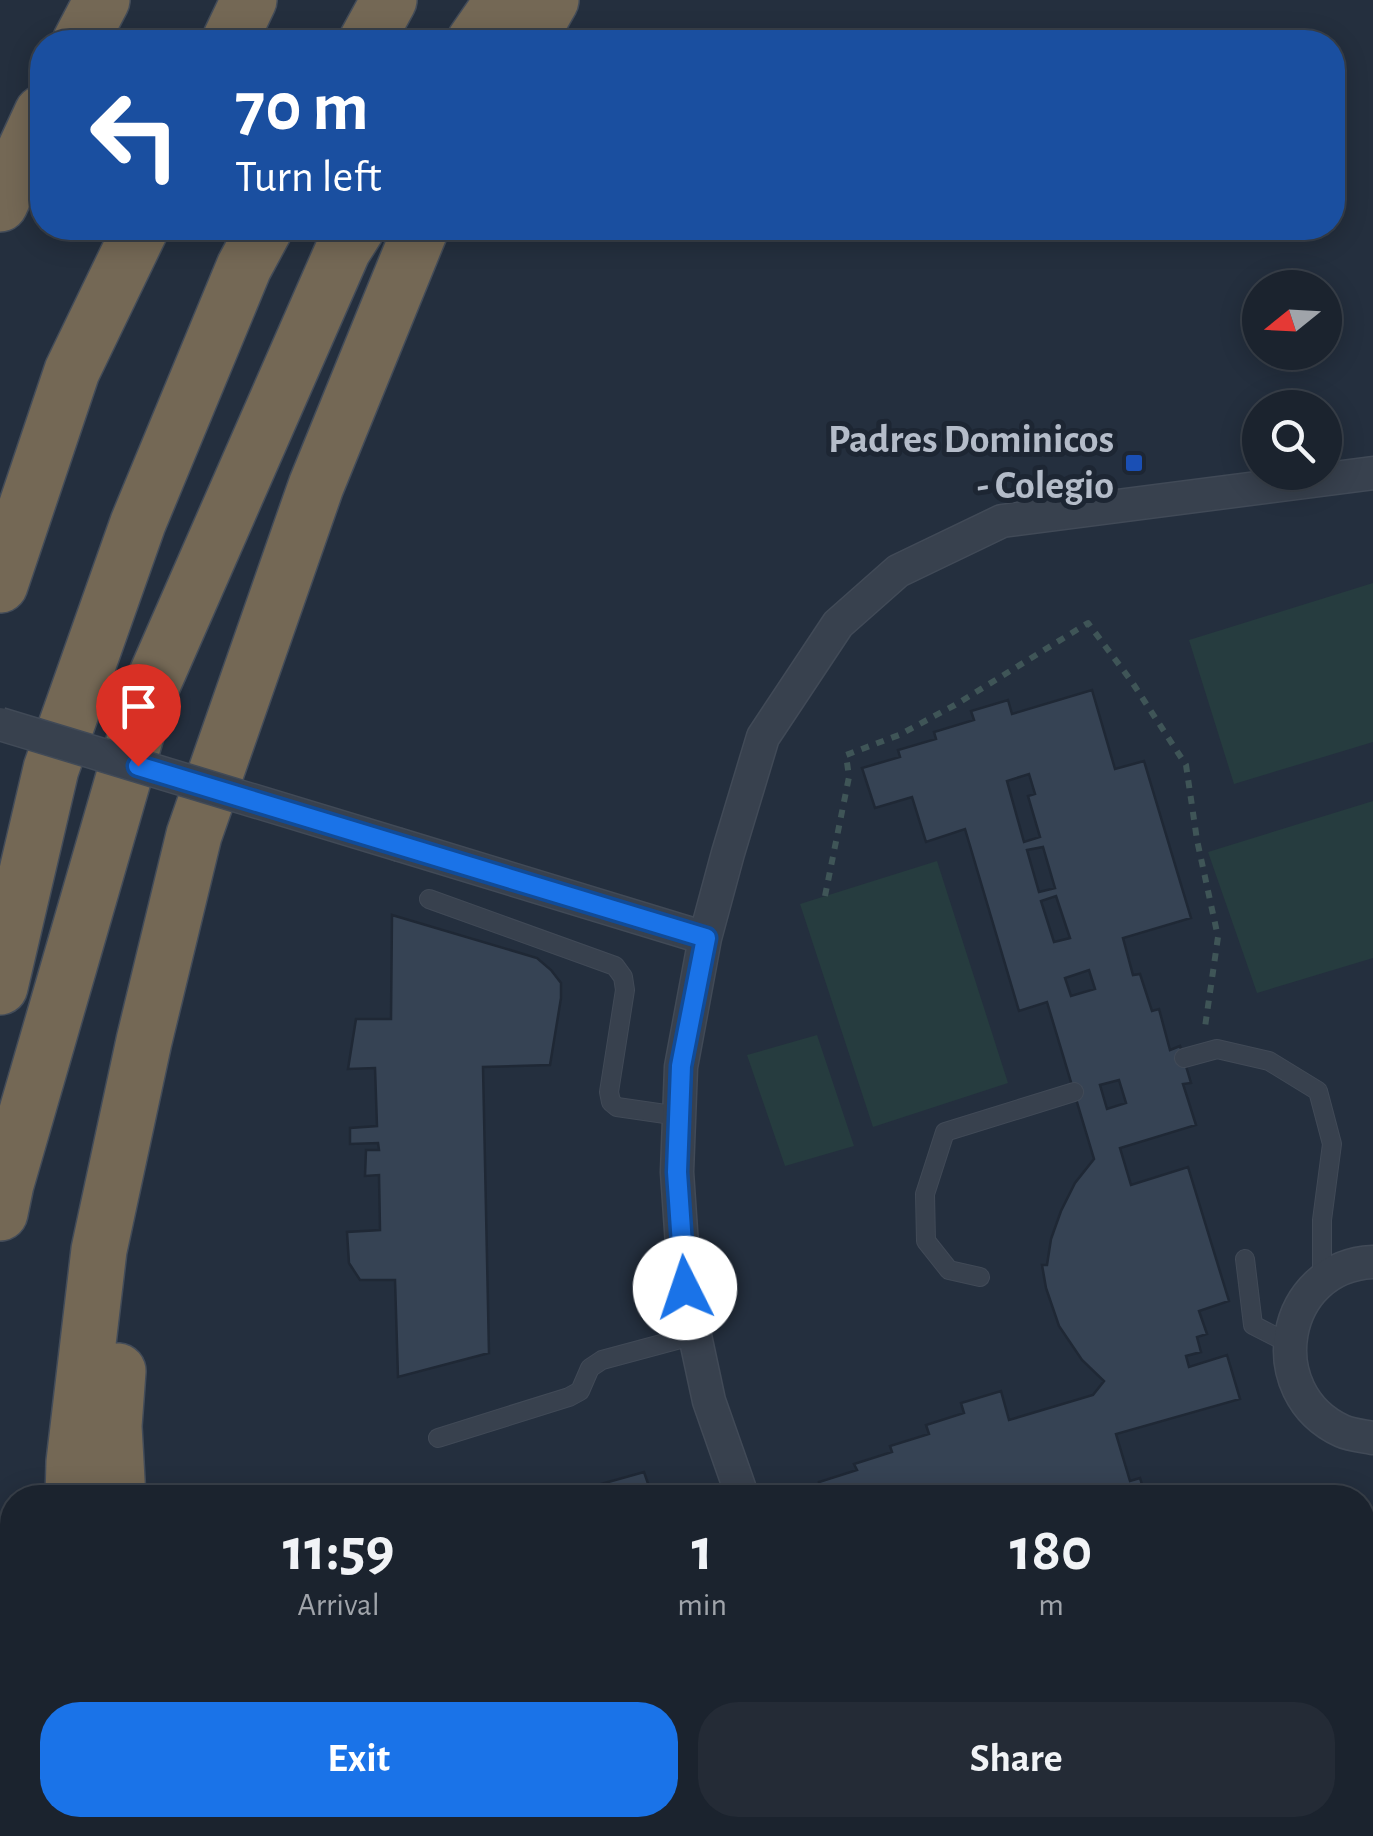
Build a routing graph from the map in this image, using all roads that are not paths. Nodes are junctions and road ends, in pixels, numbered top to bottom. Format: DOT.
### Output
graph roads {
  1 [pos="102,0"];
  2 [pos="249,0"];
  3 [pos="389,0"];
  4 [pos="503,0"];
  5 [pos="551,0"];
  6 [pos="86,30"];
  7 [pos="235,30"];
  8 [pos="373,30"];
  9 [pos="482,30"];
  10 [pos="533,30"];
  11 [pos="30,140"];
  12 [pos="0,204"];
  13 [pos="135,240"];
  14 [pos="258,240"];
  15 [pos="349,240"];
  16 [pos="416,240"];
  17 [pos="72,370"];
  18 [pos="0,467"];
  19 [pos="1373,474"];
  20 [pos="0,585"];
  21 [pos="0,724"];
  22 [pos="428,899"];
  23 [pos="706,938"];
  24 [pos="0,987"];
  25 [pos="144,1041"];
  26 [pos="1193,1056"];
  27 [pos="1074,1092"];
  28 [pos="679,1116"];
  29 [pos="0,1213"];
  30 [pos="1246,1259"];
  31 [pos="1373,1262"];
  32 [pos="980,1277"];
  33 [pos="1322,1279"];
  34 [pos="695,1335"];
  35 [pos="1288,1343"];
  36 [pos="438,1438"];
  37 [pos="1373,1438"];
  38 [pos="73,1485"];
  39 [pos="117,1485"];
  40 [pos="738,1485"];
  1 -- 6 [label="highway"];
  2 -- 7 [label="highway"];
  3 -- 8 [label="highway"];
  4 -- 9 [label="highway"];
  5 -- 10 [label="highway"];
  11 -- 12 [label="highway"];
  13 -- 17 [label="highway"];
  14 -- 24 [label="highway"];
  15 -- 29 [label="highway"];
  16 -- 25 [label="highway"];
  17 -- 18 [label="highway"];
  17 -- 20 [label="highway"];
  19 -- 23 [label="street"];
  21 -- 23 [label="street, bridge"];
  22 -- 28 [label="lane"];
  23 -- 28 [label="street"];
  25 -- 38 [label="highway"];
  25 -- 39 [label="highway"];
  26 -- 33 [label="lane"];
  27 -- 32 [label="lane"];
  28 -- 34 [label="street"];
  30 -- 35 [label="lane"];
  31 -- 33 [label="street"];
  33 -- 35 [label="street"];
  34 -- 36 [label="lane"];
  34 -- 40 [label="street"];
  35 -- 37 [label="street"];
}
